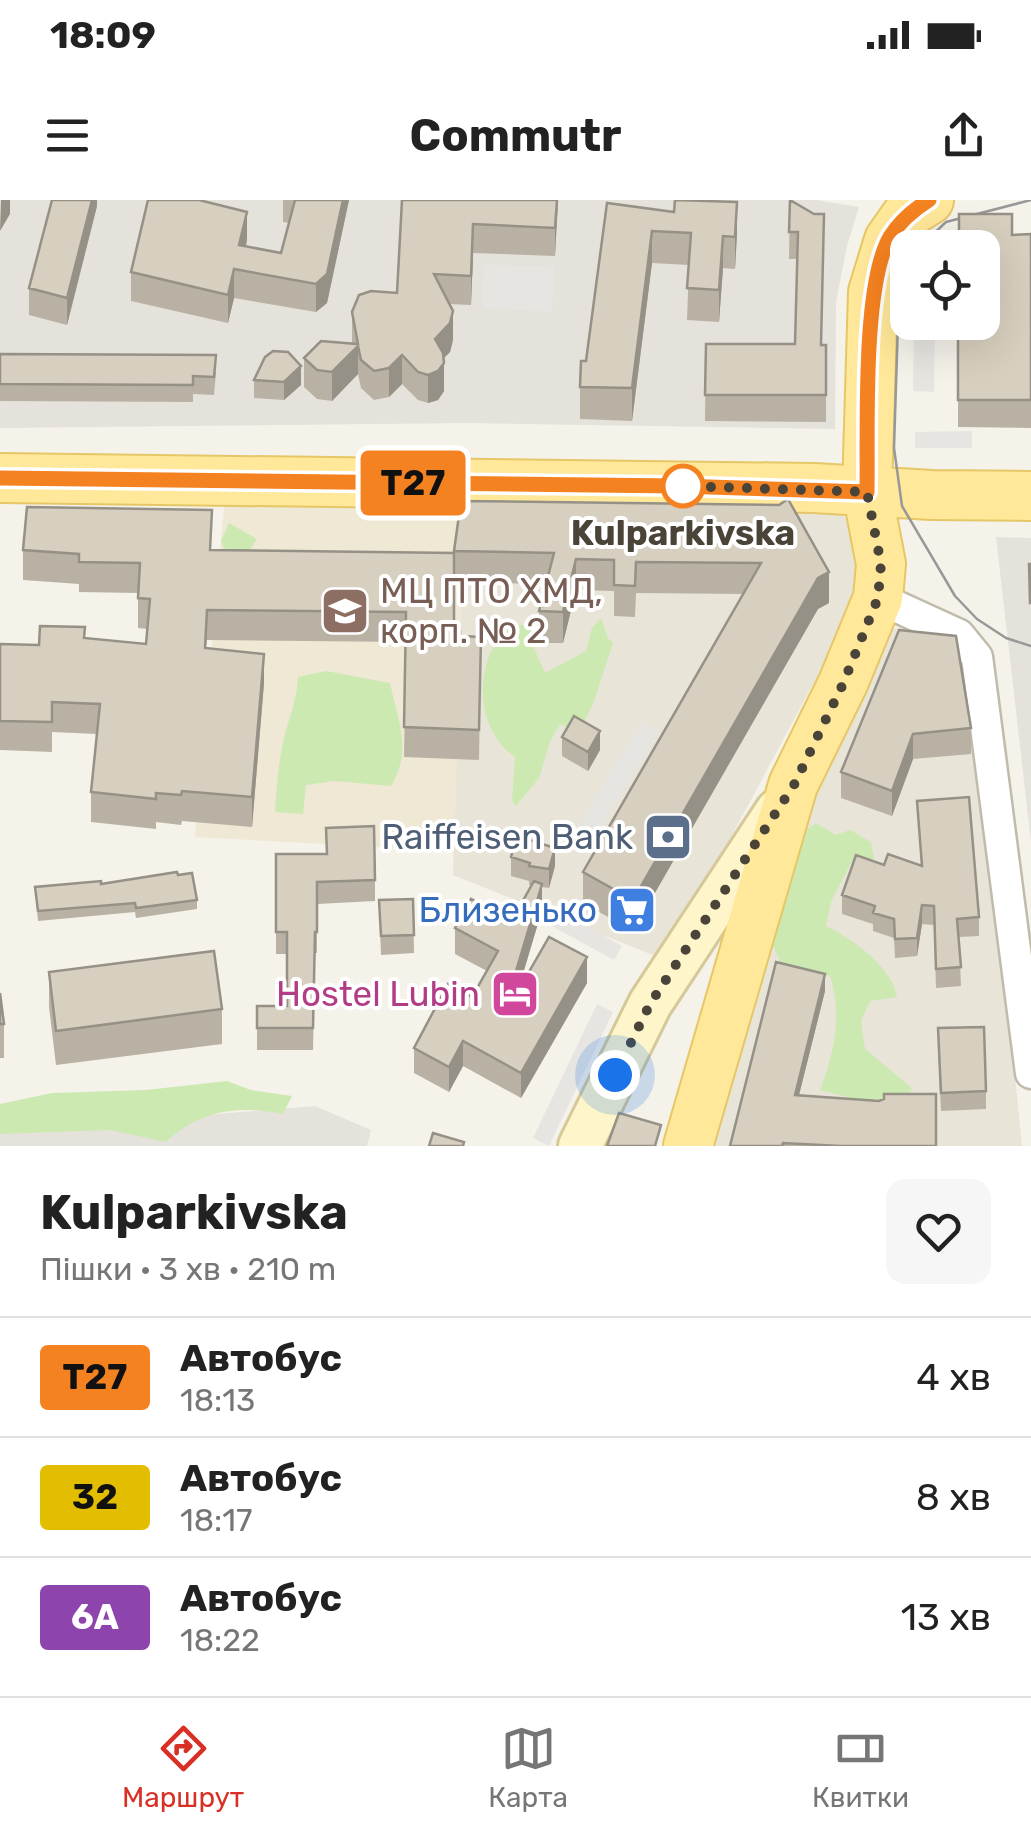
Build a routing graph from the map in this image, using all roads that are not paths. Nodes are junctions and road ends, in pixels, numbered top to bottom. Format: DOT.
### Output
graph roads {
  1 [pos="929,200"];
  2 [pos="0,478"];
  3 [pos="867,492"];
  4 [pos="1031,496"];
  5 [pos="878,598"];
  6 [pos="794,785"];
  7 [pos="678,964"];
  8 [pos="733,988"];
  9 [pos="1031,1073"];
  10 [pos="580,1146"];
  11 [pos="688,1146"];
  1 -- 3 [label="main road"];
  2 -- 3 [label="main road"];
  3 -- 4 [label="main road"];
  3 -- 5 [label="main road"];
  5 -- 6 [label="main road"];
  5 -- 9 [label="street"];
  6 -- 7 [label="main road"];
  6 -- 8 [label="main road"];
  7 -- 8 [label="main road"];
  7 -- 10 [label="main road"];
  8 -- 11 [label="main road"];
}
